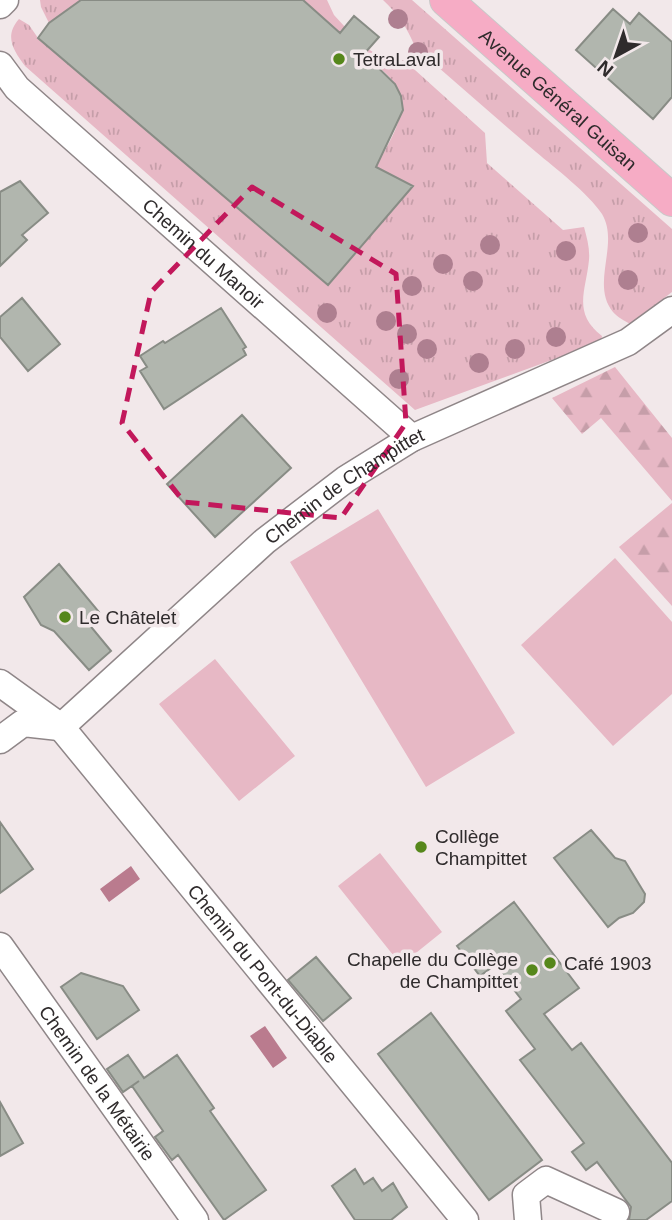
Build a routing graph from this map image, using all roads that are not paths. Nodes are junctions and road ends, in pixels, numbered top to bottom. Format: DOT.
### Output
graph roads {
  1 [pos="5,0"];
  2 [pos="446,0"];
  3 [pos="0,5"];
  4 [pos="0,65"];
  5 [pos="672,200"];
  6 [pos="672,310"];
  7 [pos="412,438"];
  8 [pos="0,683"];
  9 [pos="61,727"];
  10 [pos="0,740"];
  11 [pos="0,946"];
  12 [pos="615,1212"];
  13 [pos="195,1220"];
  14 [pos="465,1220"];
  15 [pos="528,1220"];
  1 -- 3 [label="street"];
  2 -- 5 [label="main road, Avenue Général Guisan"];
  4 -- 7 [label="street, Chemin du Manoir"];
  6 -- 7 [label="street, Chemin de Champittet"];
  7 -- 9 [label="street, Chemin de Champittet"];
  8 -- 9 [label="street, Chemin du Pont-du-Diable"];
  9 -- 10 [label="street"];
  9 -- 14 [label="street, Chemin du Pont-du-Diable"];
  11 -- 13 [label="street, Chemin de la Métairie"];
  12 -- 15 [label="street"];
}
